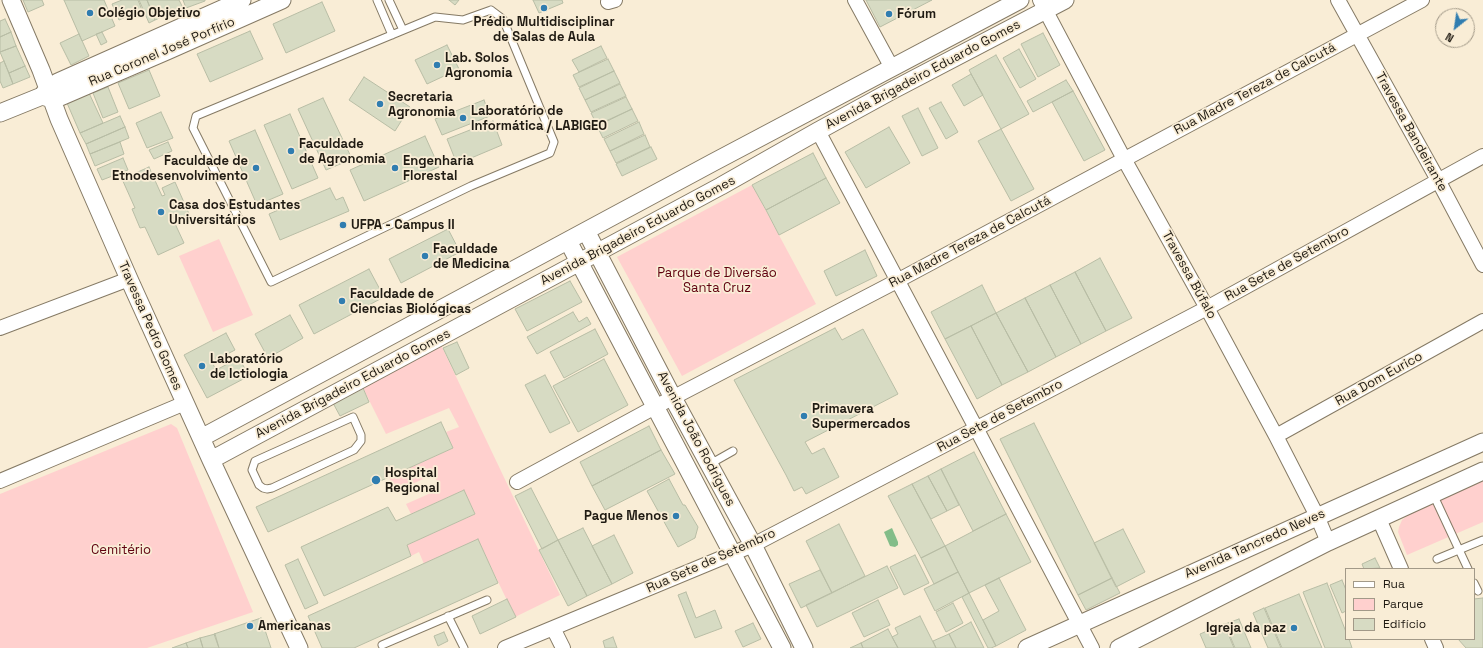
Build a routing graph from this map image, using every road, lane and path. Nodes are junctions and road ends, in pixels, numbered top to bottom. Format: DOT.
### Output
graph roads {
  1 [pos="11,0"];
  2 [pos="242,0"];
  3 [pos="282,0"];
  4 [pos="376,0"];
  5 [pos="389,0"];
  6 [pos="855,0"];
  7 [pos="1020,0"];
  8 [pos="1065,0"];
  9 [pos="1338,0"];
  10 [pos="1422,0"];
  11 [pos="1043,5"];
  12 [pos="402,30"];
  13 [pos="1357,34"];
  14 [pos="392,35"];
  15 [pos="887,71"];
  16 [pos="891,91"];
  17 [pos="47,94"];
  18 [pos="0,113"];
  19 [pos="818,131"];
  20 [pos="1483,156"];
  21 [pos="1124,159"];
  22 [pos="712,164"];
  23 [pos="1438,180"];
  24 [pos="722,186"];
  25 [pos="586,231"];
  26 [pos="568,241"];
  27 [pos="598,253"];
  28 [pos="579,263"];
  29 [pos="1483,265"];
  30 [pos="129,279"];
  31 [pos="897,281"];
  32 [pos="480,288"];
  33 [pos="617,290"];
  34 [pos="598,299"];
  35 [pos="1207,308"];
  36 [pos="491,310"];
  37 [pos="1483,321"];
  38 [pos="0,328"];
  39 [pos="673,398"];
  40 [pos="185,403"];
  41 [pos="656,407"];
  42 [pos="351,414"];
  43 [pos="976,428"];
  44 [pos="1276,436"];
  45 [pos="201,438"];
  46 [pos="1483,442"];
  47 [pos="733,451"];
  48 [pos="211,460"];
  49 [pos="710,464"];
  50 [pos="1483,471"];
  51 [pos="0,481"];
  52 [pos="517,482"];
  53 [pos="1433,494"];
  54 [pos="1317,516"];
  55 [pos="1379,519"];
  56 [pos="1483,540"];
  57 [pos="1328,542"];
  58 [pos="753,545"];
  59 [pos="1459,550"];
  60 [pos="732,553"];
  61 [pos="1437,559"];
  62 [pos="1401,568"];
  63 [pos="1468,568"];
  64 [pos="1475,585"];
  65 [pos="1478,591"];
  66 [pos="487,600"];
  67 [pos="448,616"];
  68 [pos="1079,624"];
  69 [pos="554,628"];
  70 [pos="382,645"];
  71 [pos="299,648"];
  72 [pos="464,648"];
  73 [pos="505,648"];
  74 [pos="563,648"];
  75 [pos="782,648"];
  76 [pos="804,648"];
  77 [pos="1027,648"];
  78 [pos="1092,648"];
  79 [pos="1119,648"];
  1 -- 17 [label="street, Travessa Pedro Gomes"];
  2 -- 17 [label="street, Rua Coronel José Porfírio"];
  3 -- 17 [label="street, Rua Coronel José Porfírio"];
  4 -- 14 [label="lane"];
  5 -- 12 [label="lane"];
  6 -- 15 [label="street"];
  7 -- 15 [label="street, Avenida Brigadeiro Eduardo Gomes"];
  8 -- 11 [label="street, Avenida Brigadeiro Eduardo Gomes"];
  9 -- 13 [label="street, Travessa Bandeirante"];
  10 -- 13 [label="street, Rua Madre Tereza de Calcutá"];
  11 -- 16 [label="street, Avenida Brigadeiro Eduardo Gomes"];
  11 -- 21 [label="street, Travessa Búfalo"];
  12 -- 14 [label="lane"];
  12 -- 14 [label="lane"];
  13 -- 21 [label="street, Rua Madre Tereza de Calcutá"];
  13 -- 23 [label="street, Travessa Bandeirante"];
  15 -- 16 [label="street"];
  15 -- 22 [label="street, Avenida Brigadeiro Eduardo Gomes"];
  16 -- 19 [label="street, Avenida Brigadeiro Eduardo Gomes"];
  17 -- 18 [label="street, Rua Coronel José Porfírio"];
  17 -- 30 [label="street, Travessa Pedro Gomes"];
  19 -- 24 [label="street, Avenida Brigadeiro Eduardo Gomes"];
  19 -- 31 [label="street"];
  20 -- 23 [label="street, Rua Sete de Setembro"];
  21 -- 31 [label="street, Rua Madre Tereza de Calcutá"];
  21 -- 35 [label="street, Travessa Búfalo"];
  22 -- 24 [label="street"];
  22 -- 25 [label="street, Avenida Brigadeiro Eduardo Gomes"];
  23 -- 29 [label="street, Travessa Bandeirante"];
  23 -- 35 [label="street, Rua Sete de Setembro"];
  24 -- 27 [label="street, Avenida Brigadeiro Eduardo Gomes"];
  25 -- 26 [label="street, Avenida Brigadeiro Eduardo Gomes"];
  25 -- 27 [label="street, Avenida João Rodrigues"];
  26 -- 28 [label="street, Avenida João Rodrigues"];
  26 -- 32 [label="street, Avenida Brigadeiro Eduardo Gomes"];
  27 -- 28 [label="street, Avenida Brigadeiro Eduardo Gomes"];
  27 -- 33 [label="street, Avenida João Rodrigues"];
  28 -- 34 [label="street, Avenida João Rodrigues"];
  28 -- 36 [label="street, Avenida Brigadeiro Eduardo Gomes"];
  30 -- 38 [label="street"];
  30 -- 40 [label="street, Travessa Pedro Gomes"];
  31 -- 39 [label="street, Rua Madre Tereza de Calcutá"];
  31 -- 43 [label="street"];
  32 -- 36 [label="street"];
  32 -- 45 [label="street, Avenida Brigadeiro Eduardo Gomes"];
  33 -- 34 [label="street"];
  33 -- 39 [label="street, Avenida João Rodrigues"];
  34 -- 41 [label="street, Avenida João Rodrigues"];
  35 -- 43 [label="street, Rua Sete de Setembro"];
  35 -- 44 [label="street, Travessa Búfalo"];
  36 -- 48 [label="street, Avenida Brigadeiro Eduardo Gomes"];
  37 -- 44 [label="street, Rua Dom Eurico"];
  39 -- 41 [label="street, Rua Madre Tereza de Calcutá"];
  39 -- 49 [label="street, Avenida João Rodrigues"];
  40 -- 45 [label="street, Travessa Pedro Gomes"];
  40 -- 51 [label="street"];
  41 -- 52 [label="street, Rua Madre Tereza de Calcutá"];
  41 -- 60 [label="street, Avenida João Rodrigues"];
  42 -- 42 [label="lane"];
  43 -- 58 [label="street, Rua Sete de Setembro"];
  43 -- 68 [label="street"];
  44 -- 54 [label="street, Travessa Búfalo"];
  45 -- 48 [label="street, Travessa Pedro Gomes"];
  46 -- 54 [label="street, Avenida Tancredo Neves"];
  47 -- 49 [label="lane"];
  48 -- 71 [label="street, Travessa Pedro Gomes"];
  49 -- 58 [label="street, Avenida João Rodrigues"];
  50 -- 53 [label="street"];
  53 -- 55 [label="street"];
  53 -- 59 [label="lane"];
  54 -- 57 [label="street, Travessa Búfalo"];
  54 -- 68 [label="street, Avenida Tancredo Neves"];
  55 -- 57 [label="street"];
  55 -- 62 [label="street"];
  56 -- 59 [label="lane"];
  57 -- 79 [label="street"];
  58 -- 60 [label="street, Rua Sete de Setembro"];
  58 -- 76 [label="street, Avenida João Rodrigues"];
  59 -- 61 [label="lane"];
  59 -- 63 [label="lane"];
  60 -- 69 [label="street, Rua Sete de Setembro"];
  60 -- 75 [label="street, Avenida João Rodrigues"];
  64 -- 65 [label="lane"];
  66 -- 67 [label="lane"];
  67 -- 70 [label="lane"];
  67 -- 72 [label="lane"];
  68 -- 77 [label="street, Avenida Tancredo Neves"];
  68 -- 78 [label="street"];
  69 -- 73 [label="street, Rua Sete de Setembro"];
  69 -- 74 [label="street"];
}
